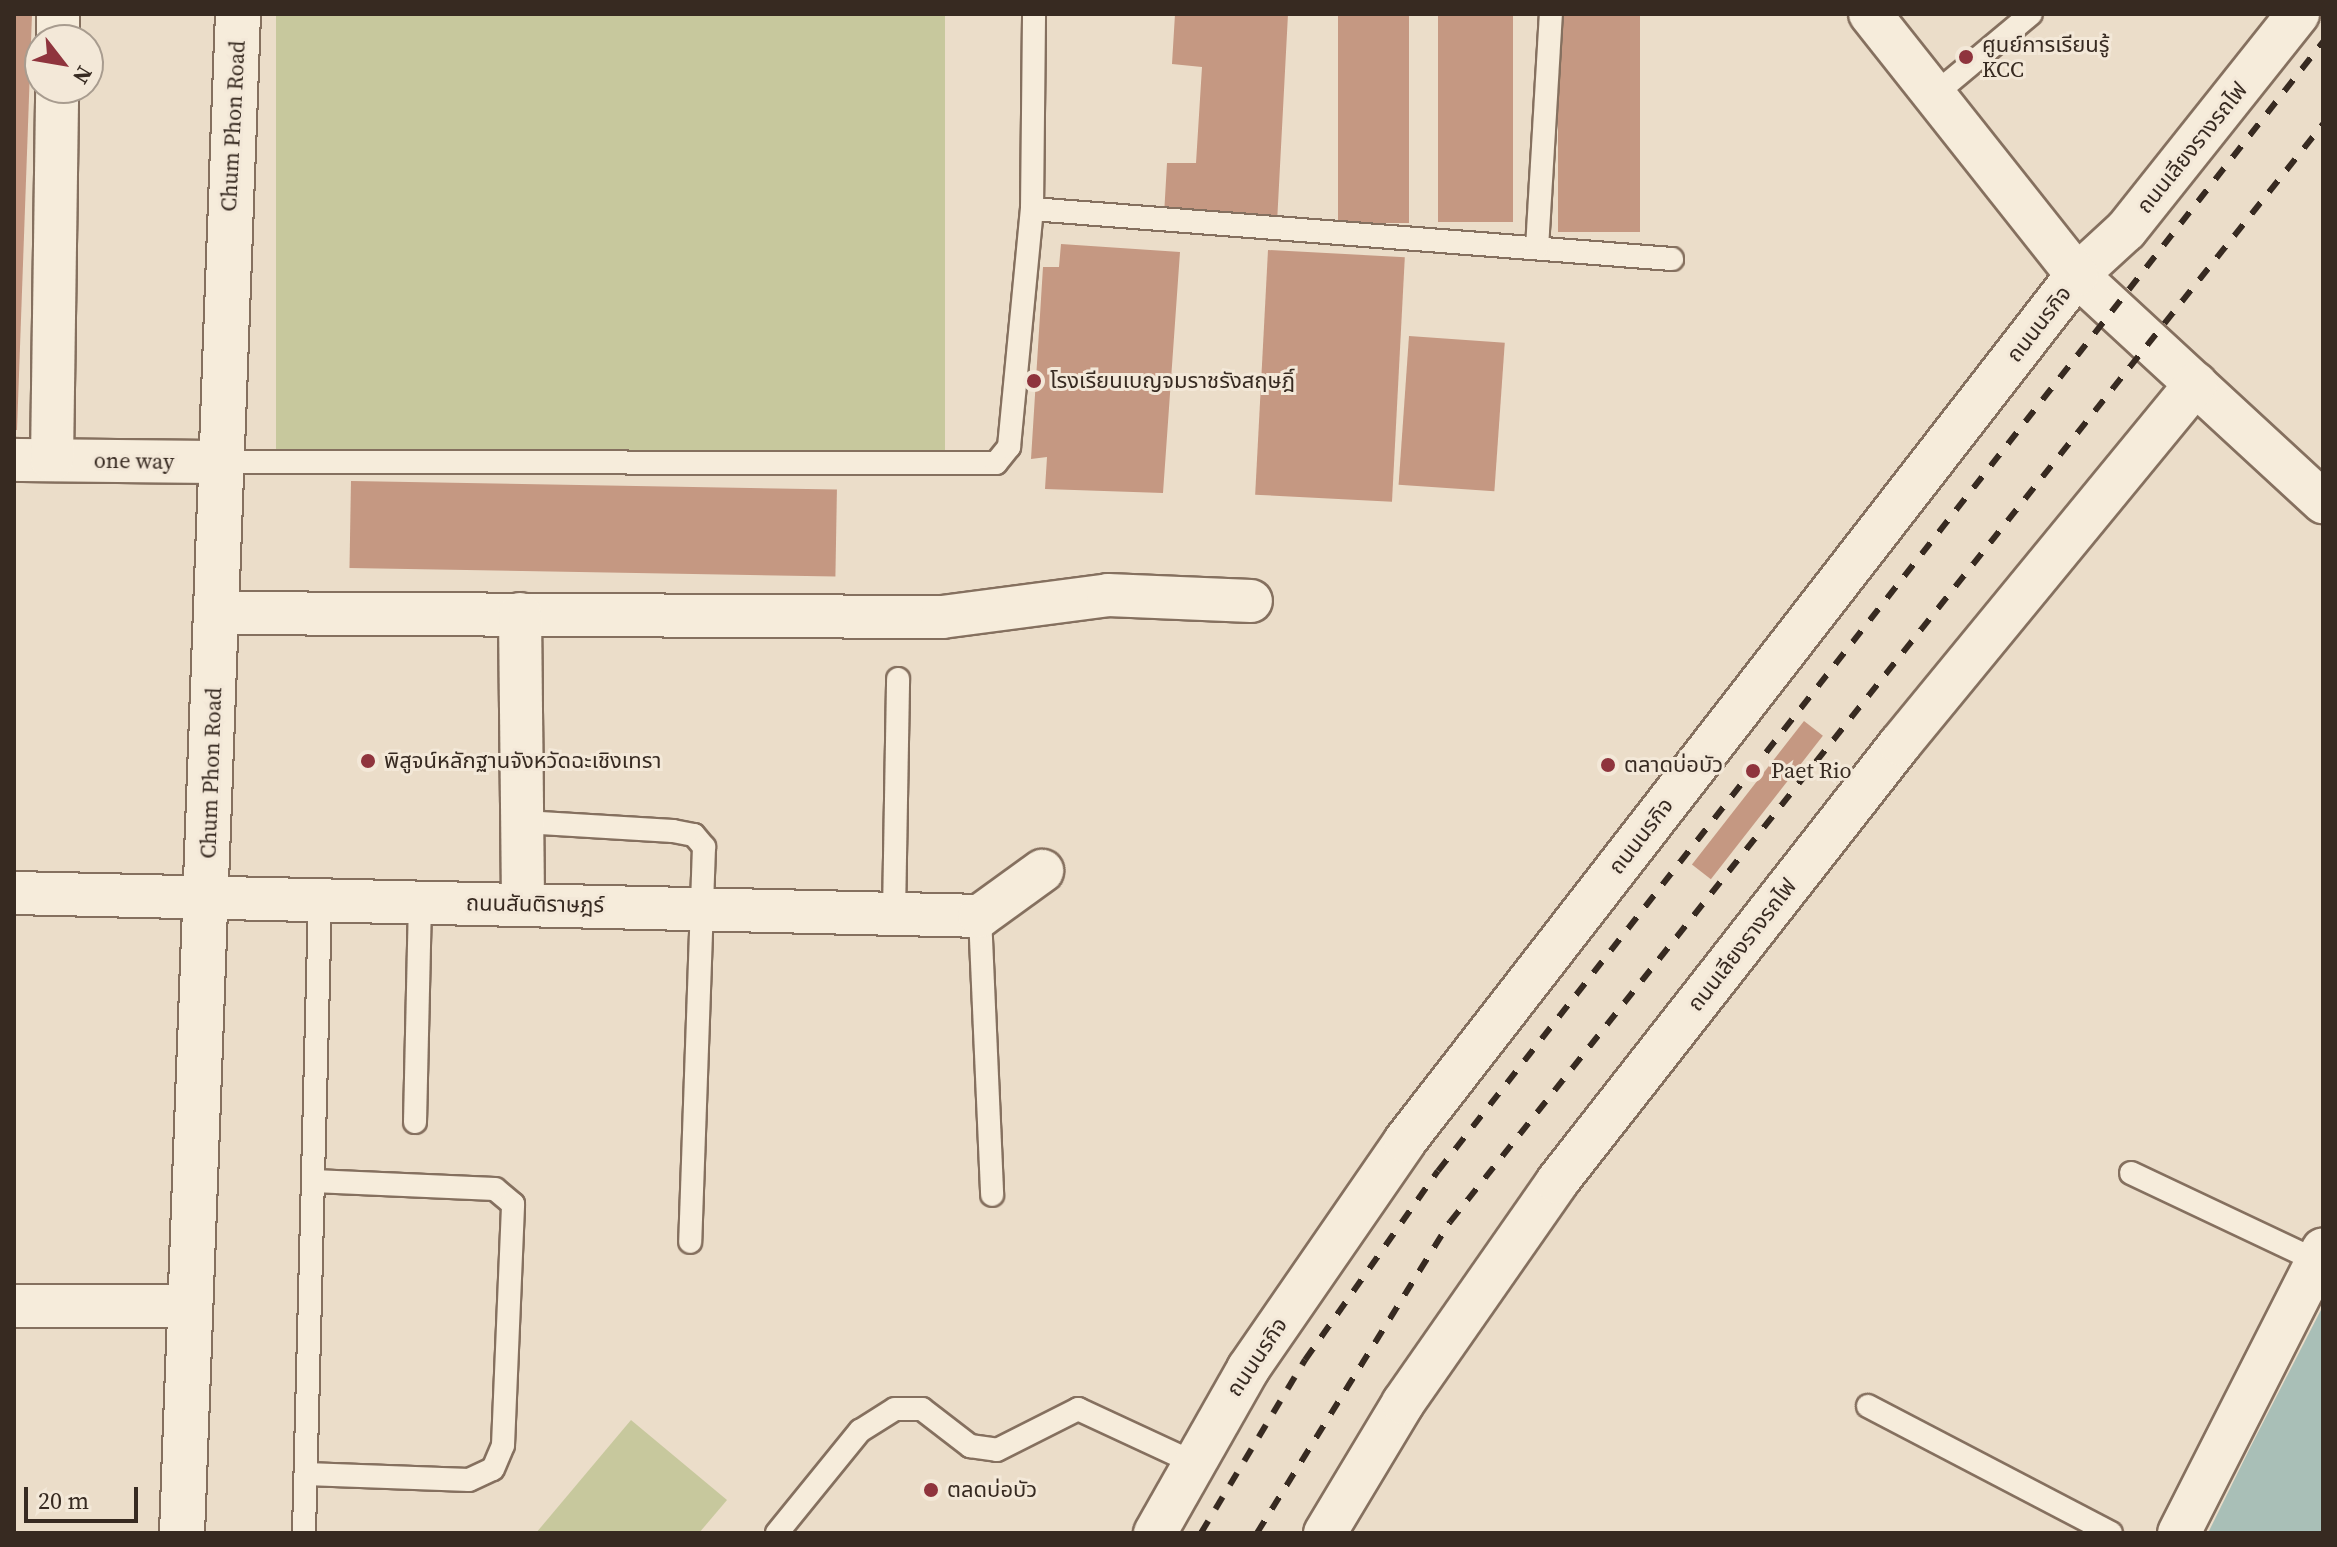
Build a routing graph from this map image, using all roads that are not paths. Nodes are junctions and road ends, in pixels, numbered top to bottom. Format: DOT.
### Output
graph roads {
  1 [pos="238,14"];
  2 [pos="1034,14"];
  3 [pos="1551,14"];
  4 [pos="1870,14"];
  5 [pos="2031,14"];
  6 [pos="2298,14"];
  7 [pos="1934,95"];
  8 [pos="56,104"];
  9 [pos="1032,209"];
  10 [pos="1537,248"];
  11 [pos="1672,259"];
  12 [pos="2077,275"];
  13 [pos="2196,384"];
  14 [pos="33,460"];
  15 [pos="216,462"];
  16 [pos="2323,502"];
  17 [pos="1251,601"];
  18 [pos="216,613"];
  19 [pos="520,614"];
  20 [pos="898,679"];
  21 [pos="524,822"];
  22 [pos="1042,871"];
  23 [pos="14,893"];
  24 [pos="208,897"];
  25 [pos="320,899"];
  26 [pos="420,901"];
  27 [pos="523,903"];
  28 [pos="702,908"];
  29 [pos="894,914"];
  30 [pos="980,916"];
  31 [pos="415,1122"];
  32 [pos="2131,1173"];
  33 [pos="313,1181"];
  34 [pos="992,1195"];
  35 [pos="690,1242"];
  36 [pos="2320,1255"];
  37 [pos="14,1306"];
  38 [pos="191,1306"];
  39 [pos="1868,1406"];
  40 [pos="1190,1461"];
  41 [pos="306,1474"];
  42 [pos="182,1533"];
  43 [pos="304,1533"];
  44 [pos="777,1533"];
  45 [pos="1155,1533"];
  46 [pos="1325,1533"];
  47 [pos="2111,1533"];
  48 [pos="2179,1533"];
  1 -- 15 [label="main road, Chum Phon Road"];
  2 -- 9 [label="lane"];
  3 -- 10 [label="lane"];
  4 -- 7 [label="street, ถนนนรกิจ"];
  5 -- 7 [label="lane"];
  6 -- 12 [label="street, ถนนเลียงรางรถไฟ"];
  7 -- 12 [label="street, ถนนนรกิจ"];
  8 -- 14 [label="street"];
  9 -- 10 [label="lane"];
  9 -- 15 [label="lane"];
  10 -- 11 [label="lane"];
  12 -- 13 [label="street"];
  12 -- 40 [label="street, ถนนนรกิจ"];
  13 -- 16 [label="street"];
  13 -- 46 [label="street, ถนนเลียงรางรถไฟ"];
  14 -- 15 [label="street, one way"];
  15 -- 18 [label="main road, Chum Phon Road"];
  17 -- 19 [label="street"];
  18 -- 19 [label="street"];
  18 -- 24 [label="main road, Chum Phon Road"];
  19 -- 21 [label="street"];
  20 -- 29 [label="lane"];
  21 -- 27 [label="street"];
  21 -- 28 [label="lane"];
  22 -- 30 [label="street"];
  23 -- 24 [label="street, ถนนสันติราษฎร์"];
  24 -- 25 [label="street, ถนนสันติราษฎร์"];
  24 -- 38 [label="main road, Chum Phon Road"];
  25 -- 26 [label="street, ถนนสันติราษฎร์"];
  25 -- 33 [label="lane"];
  26 -- 27 [label="street, ถนนสันติราษฎร์"];
  26 -- 31 [label="lane"];
  27 -- 28 [label="street, ถนนสันติราษฎร์"];
  28 -- 29 [label="street, ถนนสันติราษฎร์"];
  28 -- 35 [label="lane"];
  29 -- 30 [label="street, ถนนสันติราษฎร์"];
  30 -- 34 [label="lane"];
  32 -- 36 [label="lane"];
  33 -- 41 [label="lane"];
  33 -- 41 [label="lane"];
  36 -- 48 [label="street"];
  37 -- 38 [label="street"];
  38 -- 42 [label="main road, Chum Phon Road"];
  39 -- 47 [label="lane"];
  40 -- 44 [label="lane"];
  40 -- 45 [label="street, ถนนนรกิจ"];
  41 -- 43 [label="lane"];
}
